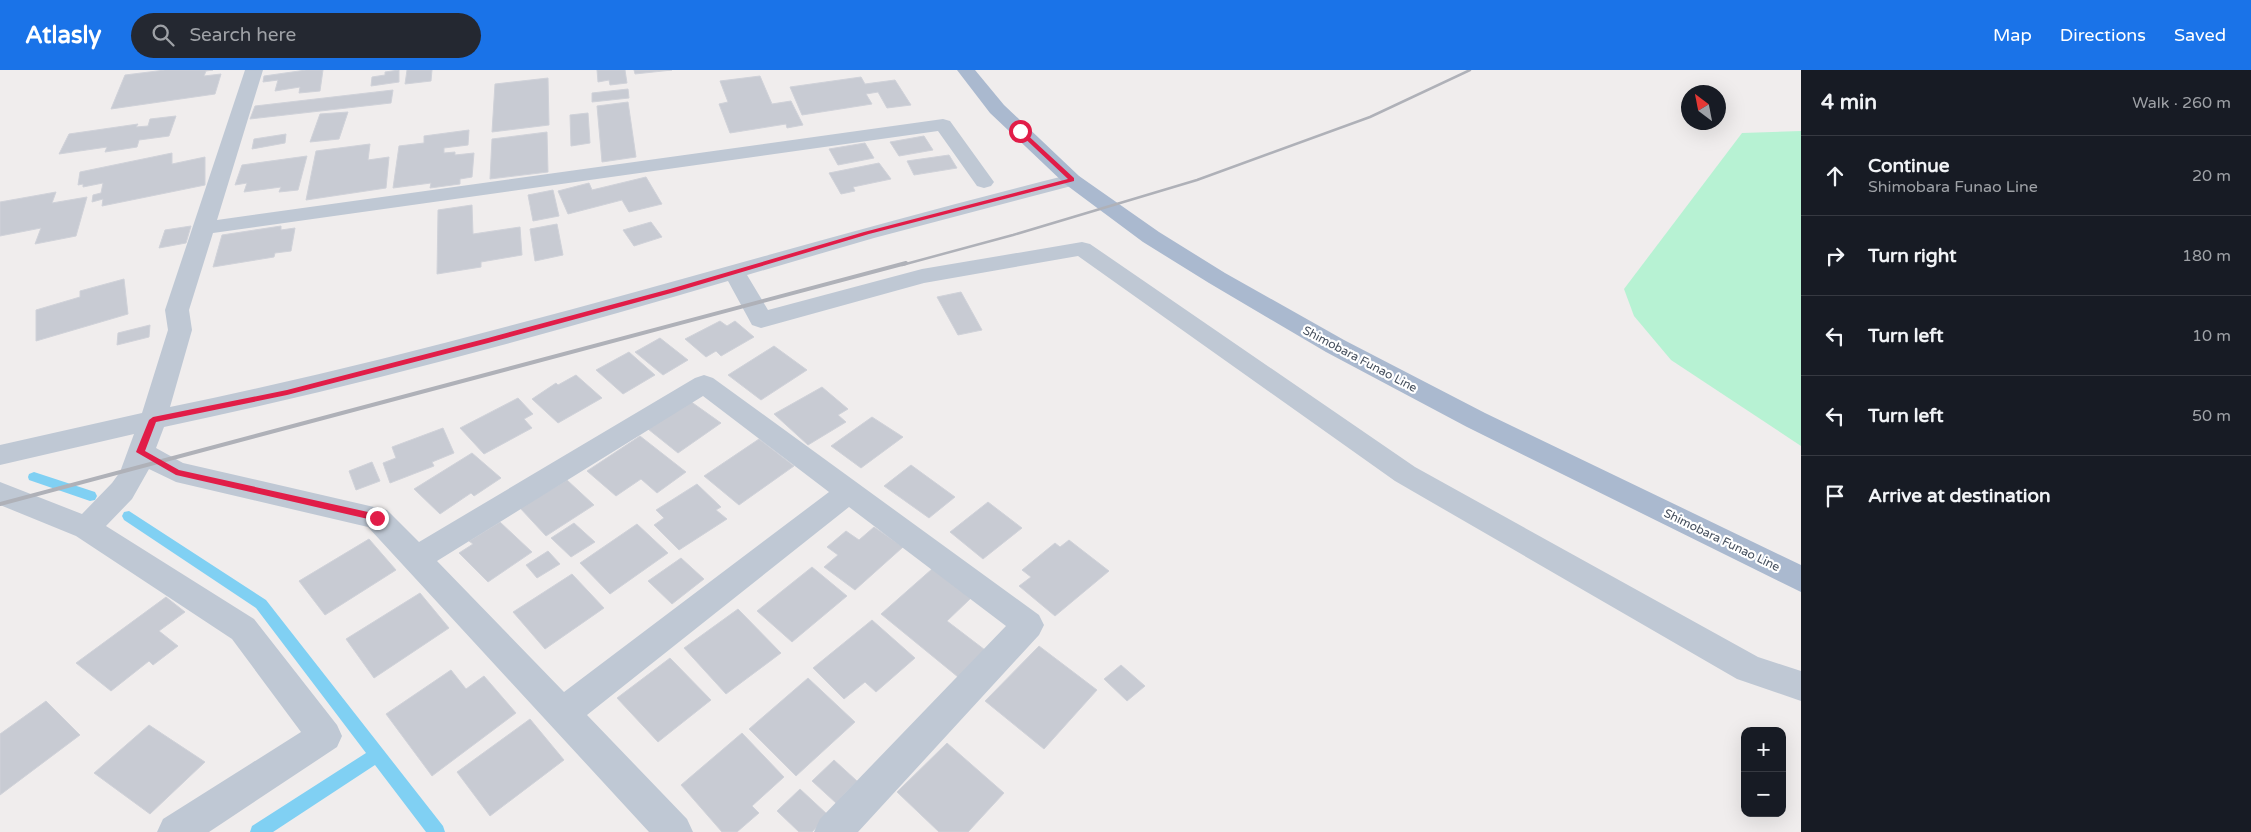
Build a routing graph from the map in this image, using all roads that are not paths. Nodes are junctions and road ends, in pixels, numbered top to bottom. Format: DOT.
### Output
graph roads {
  1 [pos="254,70"];
  2 [pos="966,70"];
  3 [pos="1072,180"];
  4 [pos="984,182"];
  5 [pos="204,228"];
  6 [pos="734,272"];
  7 [pos="153,420"];
  8 [pos="140,452"];
  9 [pos="0,456"];
  10 [pos="850,492"];
  11 [pos="0,493"];
  12 [pos="86,528"];
  13 [pos="416,559"];
  14 [pos="1801,579"];
  15 [pos="1801,686"];
  16 [pos="562,714"];
  17 [pos="176,832"];
  18 [pos="674,832"];
  19 [pos="833,832"];
  1 -- 5 [label="street"];
  2 -- 3 [label="main road, Shimobara Funao Line"];
  3 -- 6 [label="street"];
  3 -- 14 [label="main road, Shimobara Funao Line"];
  4 -- 5 [label="street"];
  5 -- 7 [label="street"];
  6 -- 7 [label="street"];
  6 -- 15 [label="street"];
  7 -- 8 [label="street"];
  7 -- 9 [label="street"];
  8 -- 12 [label="street"];
  8 -- 13 [label="street"];
  10 -- 13 [label="street"];
  10 -- 16 [label="street"];
  10 -- 19 [label="street"];
  11 -- 12 [label="street"];
  12 -- 17 [label="street"];
  13 -- 16 [label="street"];
  16 -- 18 [label="street"];
}
